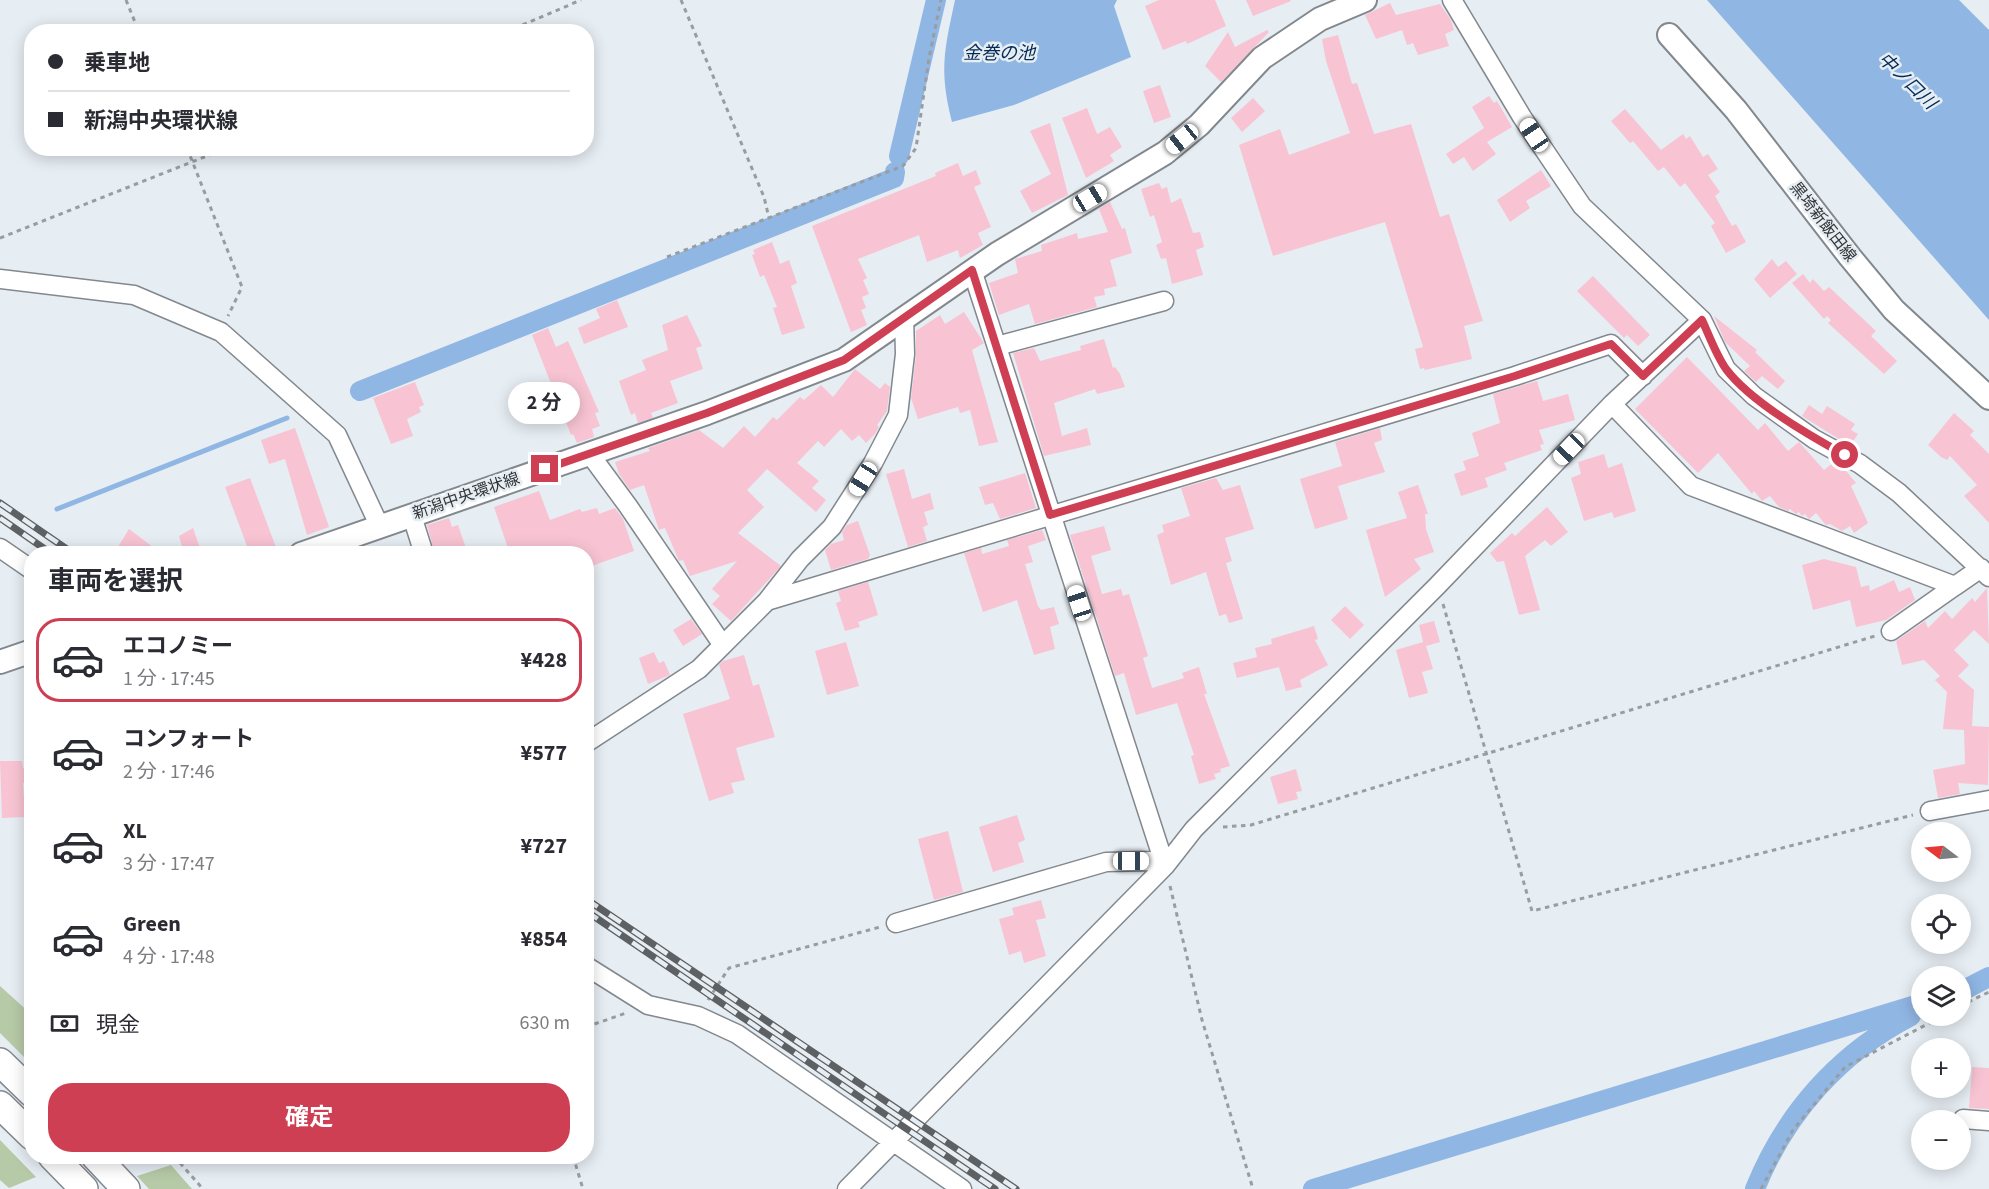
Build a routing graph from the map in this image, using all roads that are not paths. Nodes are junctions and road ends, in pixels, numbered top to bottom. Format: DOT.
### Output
graph roads {
  1 [pos="1365,0"];
  2 [pos="1452,0"];
  3 [pos="1669,35"];
  4 [pos="972,270"];
  5 [pos="0,279"];
  6 [pos="1164,301"];
  7 [pos="904,317"];
  8 [pos="1702,320"];
  9 [pos="997,346"];
  10 [pos="1643,376"];
  11 [pos="1989,398"];
  12 [pos="1612,404"];
  13 [pos="589,453"];
  14 [pos="1050,515"];
  15 [pos="412,516"];
  16 [pos="379,525"];
  17 [pos="323,546"];
  18 [pos="421,546"];
  19 [pos="0,548"];
  20 [pos="24,564"];
  21 [pos="1985,573"];
  22 [pos="1955,586"];
  23 [pos="766,601"];
  24 [pos="1891,631"];
  25 [pos="722,644"];
  26 [pos="24,654"];
  27 [pos="0,662"];
  28 [pos="594,738"];
  29 [pos="1989,800"];
  30 [pos="1930,811"];
  31 [pos="1165,866"];
  32 [pos="896,923"];
  33 [pos="594,971"];
  34 [pos="0,1062"];
  35 [pos="24,1085"];
  36 [pos="0,1105"];
  37 [pos="1971,1120"];
  38 [pos="1989,1121"];
  39 [pos="24,1128"];
  40 [pos="892,1142"];
  41 [pos="60,1164"];
  42 [pos="103,1164"];
  43 [pos="84,1189"];
  44 [pos="126,1189"];
  45 [pos="847,1189"];
  46 [pos="962,1189"];
  1 -- 4 [label="main road, 新潟中央環状線"];
  2 -- 8 [label="street"];
  3 -- 11 [label="main road, 黒埼新飯田線"];
  4 -- 7 [label="main road, 新潟中央環状線"];
  4 -- 9 [label="street"];
  5 -- 16 [label="street"];
  6 -- 9 [label="street"];
  7 -- 13 [label="main road, 新潟中央環状線"];
  7 -- 23 [label="street"];
  8 -- 10 [label="street"];
  8 -- 21 [label="street"];
  9 -- 14 [label="street"];
  10 -- 12 [label="street"];
  10 -- 14 [label="street"];
  12 -- 22 [label="street"];
  12 -- 31 [label="street"];
  13 -- 15 [label="main road, 新潟中央環状線"];
  13 -- 25 [label="street"];
  14 -- 23 [label="street"];
  14 -- 31 [label="street"];
  15 -- 16 [label="main road, 新潟中央環状線"];
  15 -- 18 [label="street"];
  16 -- 17 [label="main road, 新潟中央環状線"];
  19 -- 20 [label="street"];
  21 -- 22 [label="street"];
  22 -- 24 [label="street"];
  23 -- 25 [label="street"];
  25 -- 28 [label="street"];
  26 -- 27 [label="main road"];
  29 -- 30 [label="street"];
  31 -- 32 [label="street"];
  31 -- 40 [label="street"];
  33 -- 40 [label="street"];
  34 -- 35 [label="highway"];
  36 -- 39 [label="highway"];
  37 -- 38 [label="street"];
  40 -- 45 [label="street"];
  40 -- 46 [label="street"];
  41 -- 43 [label="highway"];
  42 -- 44 [label="highway"];
}
